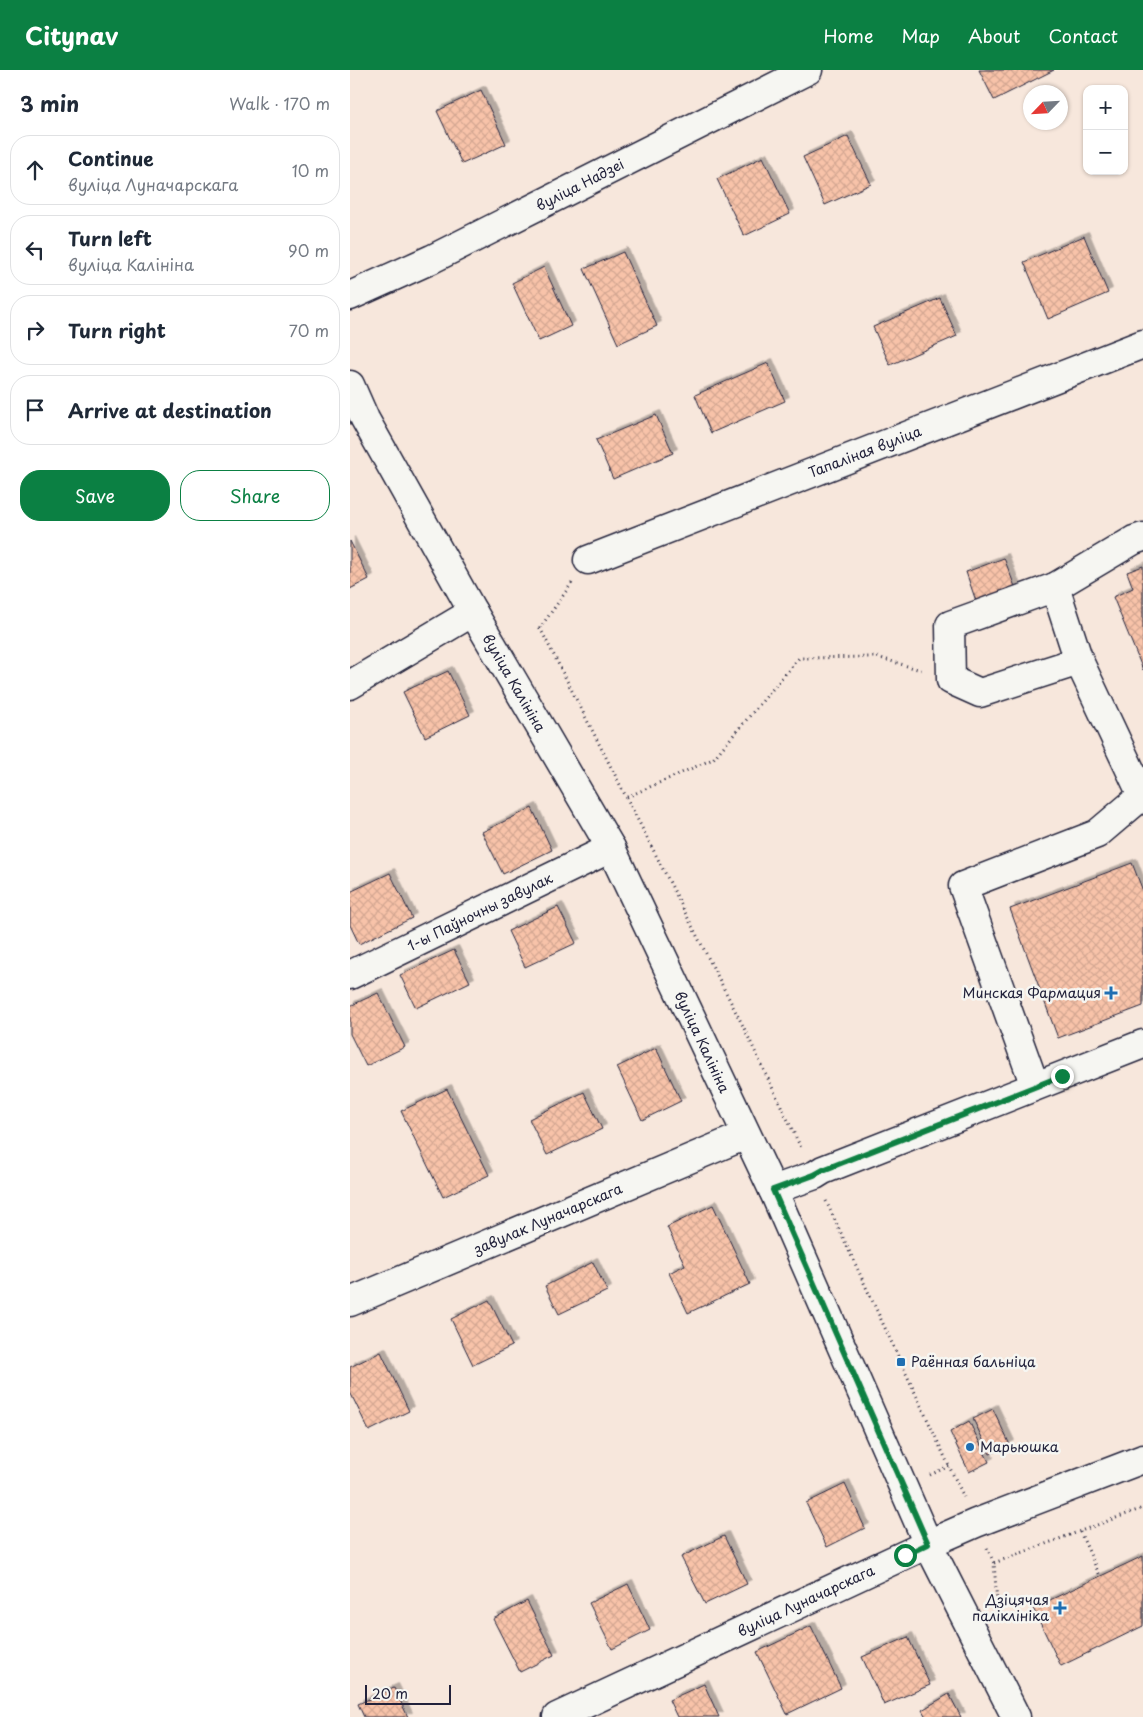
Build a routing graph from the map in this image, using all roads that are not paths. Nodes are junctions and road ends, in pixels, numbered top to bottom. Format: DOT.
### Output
graph roads {
  1 [pos="808,70"];
  2 [pos="350,296"];
  3 [pos="1143,344"];
  4 [pos="350,386"];
  5 [pos="358,421"];
  6 [pos="1143,537"];
  7 [pos="588,560"];
  8 [pos="1055,587"];
  9 [pos="473,612"];
  10 [pos="1079,661"];
  11 [pos="350,685"];
  12 [pos="1142,795"];
  13 [pos="611,848"];
  14 [pos="350,975"];
  15 [pos="1143,1044"];
  16 [pos="1035,1086"];
  17 [pos="746,1135"];
  18 [pos="773,1190"];
  19 [pos="350,1302"];
  20 [pos="1143,1460"];
  21 [pos="928,1544"];
  22 [pos="557,1717"];
  23 [pos="1016,1717"];
  1 -- 2 [label="street, вуліца Надзеі"];
  3 -- 7 [label="street, Тапаліная вуліца"];
  4 -- 5 [label="street, вуліца Калініна"];
  5 -- 9 [label="street, вуліца Калініна"];
  6 -- 8 [label="street"];
  8 -- 10 [label="street"];
  8 -- 10 [label="street"];
  9 -- 11 [label="street"];
  9 -- 13 [label="street, вуліца Калініна"];
  10 -- 12 [label="street"];
  12 -- 16 [label="street"];
  13 -- 14 [label="street, 1-ы Паўночны завулак"];
  13 -- 17 [label="street, вуліца Калініна"];
  15 -- 16 [label="street"];
  16 -- 18 [label="street"];
  17 -- 18 [label="street, вуліца Калініна"];
  17 -- 19 [label="street, завулак Луначарскага"];
  18 -- 21 [label="street, вуліца Калініна"];
  20 -- 21 [label="street, вуліца Луначарскага"];
  21 -- 22 [label="street, вуліца Луначарскага"];
  21 -- 23 [label="street, вуліца Калініна"];
}
